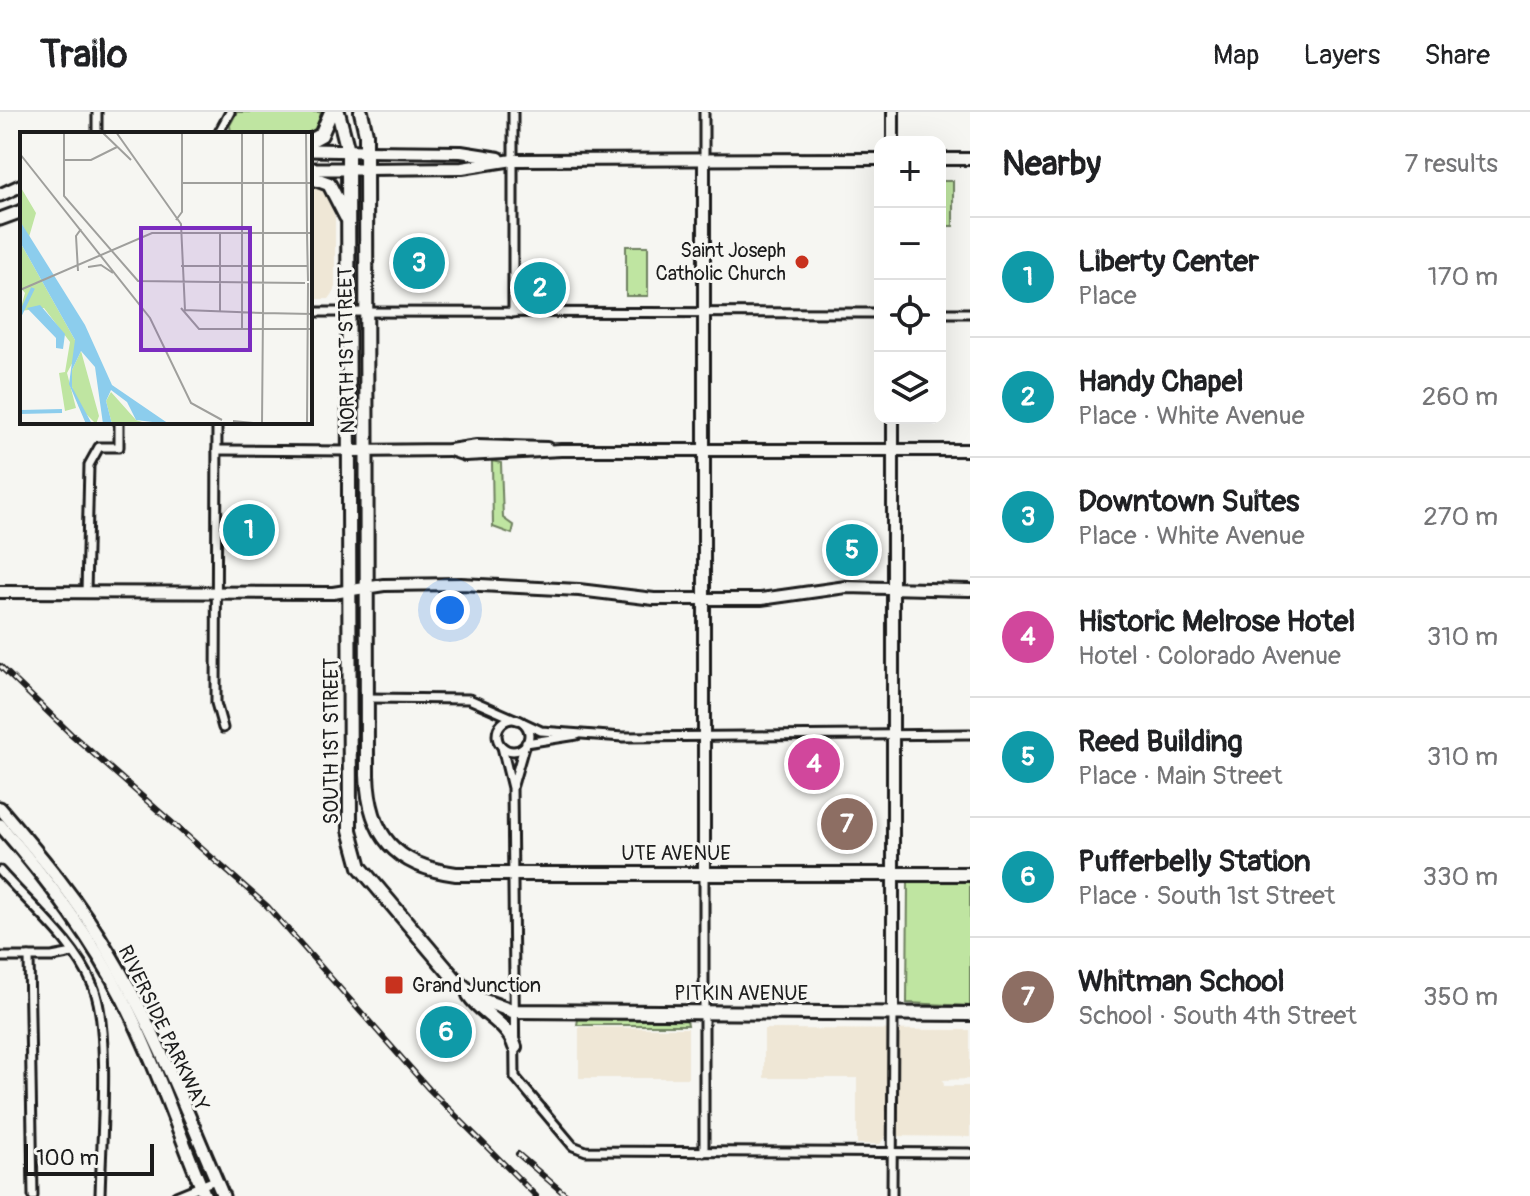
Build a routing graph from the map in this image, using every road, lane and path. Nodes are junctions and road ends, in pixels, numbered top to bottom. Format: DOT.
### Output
graph roads {
  1 [pos="230,112"];
  2 [pos="331,112"];
  3 [pos="338,112"];
  4 [pos="361,112"];
  5 [pos="513,112"];
  6 [pos="704,112"];
  7 [pos="893,112"];
  8 [pos="219,132"];
  9 [pos="893,136"];
  10 [pos="312,140"];
  11 [pos="312,150"];
  12 [pos="348,151"];
  13 [pos="365,151"];
  14 [pos="874,159"];
  15 [pos="946,159"];
  16 [pos="970,159"];
  17 [pos="513,160"];
  18 [pos="704,160"];
  19 [pos="312,169"];
  20 [pos="349,169"];
  21 [pos="365,169"];
  22 [pos="312,178"];
  23 [pos="20,186"];
  24 [pos="0,195"];
  25 [pos="20,212"];
  26 [pos="0,219"];
  27 [pos="349,224"];
  28 [pos="312,312"];
  29 [pos="349,312"];
  30 [pos="366,312"];
  31 [pos="513,313"];
  32 [pos="704,313"];
  33 [pos="874,313"];
  34 [pos="946,313"];
  35 [pos="970,313"];
  36 [pos="119,424"];
  37 [pos="217,424"];
  38 [pos="893,424"];
  39 [pos="217,450"];
  40 [pos="970,450"];
  41 [pos="349,451"];
  42 [pos="368,451"];
  43 [pos="704,451"];
  44 [pos="893,451"];
  45 [pos="893,586"];
  46 [pos="367,588"];
  47 [pos="970,590"];
  48 [pos="351,591"];
  49 [pos="0,592"];
  50 [pos="86,593"];
  51 [pos="216,593"];
  52 [pos="706,599"];
  53 [pos="367,698"];
  54 [pos="490,709"];
  55 [pos="520,722"];
  56 [pos="223,728"];
  57 [pos="497,733"];
  58 [pos="579,734"];
  59 [pos="893,734"];
  60 [pos="970,734"];
  61 [pos="703,738"];
  62 [pos="526,744"];
  63 [pos="502,747"];
  64 [pos="512,788"];
  65 [pos="0,808"];
  66 [pos="0,825"];
  67 [pos="389,845"];
  68 [pos="0,871"];
  69 [pos="512,873"];
  70 [pos="704,873"];
  71 [pos="893,874"];
  72 [pos="970,874"];
  73 [pos="73,953"];
  74 [pos="0,957"];
  75 [pos="29,957"];
  76 [pos="465,989"];
  77 [pos="512,1011"];
  78 [pos="704,1012"];
  79 [pos="893,1013"];
  80 [pos="970,1014"];
  81 [pos="515,1047"];
  82 [pos="704,1152"];
  83 [pos="893,1153"];
  84 [pos="970,1153"];
  85 [pos="215,1180"];
  86 [pos="203,1191"];
  87 [pos="33,1196"];
  88 [pos="100,1196"];
  89 [pos="176,1196"];
  90 [pos="223,1196"];
  91 [pos="892,1196"];
  1 -- 8 [label="street"];
  2 -- 10 [label="highway"];
  3 -- 12 [label="highway, NORTH 1ST STREET"];
  4 -- 13 [label="highway, NORTH 1ST STREET"];
  5 -- 17 [label="street"];
  6 -- 18 [label="street"];
  7 -- 9 [label="street"];
  11 -- 12 [label="main road"];
  12 -- 13 [label="main road"];
  12 -- 20 [label="highway, NORTH 1ST STREET"];
  13 -- 17 [label="street"];
  13 -- 21 [label="highway, NORTH 1ST STREET"];
  14 -- 18 [label="street"];
  15 -- 16 [label="street"];
  17 -- 18 [label="street"];
  17 -- 21 [label="street"];
  17 -- 31 [label="street"];
  18 -- 32 [label="street"];
  19 -- 20 [label="main road"];
  20 -- 21 [label="main road"];
  20 -- 27 [label="highway, NORTH 1ST STREET"];
  21 -- 30 [label="highway, NORTH 1ST STREET"];
  22 -- 27 [label="highway"];
  23 -- 24 [label="main road"];
  25 -- 26 [label="main road"];
  27 -- 29 [label="highway, NORTH 1ST STREET"];
  28 -- 29 [label="street"];
  29 -- 30 [label="street"];
  29 -- 41 [label="highway, NORTH 1ST STREET"];
  30 -- 31 [label="street"];
  30 -- 42 [label="highway, NORTH 1ST STREET"];
  31 -- 32 [label="street"];
  32 -- 33 [label="street"];
  32 -- 43 [label="street"];
  34 -- 35 [label="street"];
  36 -- 50 [label="street"];
  37 -- 39 [label="street"];
  38 -- 44 [label="street"];
  39 -- 41 [label="street"];
  39 -- 51 [label="street"];
  40 -- 44 [label="street"];
  41 -- 42 [label="street"];
  41 -- 48 [label="highway, NORTH 1ST STREET"];
  42 -- 43 [label="street"];
  42 -- 46 [label="highway, NORTH 1ST STREET"];
  43 -- 44 [label="street"];
  43 -- 52 [label="street"];
  44 -- 45 [label="street"];
  45 -- 47 [label="street"];
  45 -- 52 [label="street"];
  45 -- 59 [label="street"];
  46 -- 48 [label="street"];
  46 -- 52 [label="street"];
  46 -- 53 [label="highway, SOUTH 1ST STREET"];
  48 -- 51 [label="street"];
  48 -- 76 [label="highway, SOUTH 1ST STREET"];
  49 -- 50 [label="street"];
  50 -- 51 [label="street"];
  51 -- 56 [label="street"];
  52 -- 61 [label="street"];
  53 -- 54 [label="street"];
  53 -- 67 [label="highway, SOUTH 1ST STREET"];
  54 -- 55 [label="street"];
  54 -- 57 [label="street"];
  55 -- 57 [label="street"];
  55 -- 58 [label="street"];
  55 -- 62 [label="street"];
  57 -- 63 [label="street"];
  58 -- 61 [label="street"];
  58 -- 62 [label="street"];
  59 -- 60 [label="street"];
  59 -- 61 [label="street"];
  59 -- 71 [label="street"];
  61 -- 70 [label="street"];
  62 -- 63 [label="street"];
  62 -- 64 [label="street"];
  63 -- 64 [label="street"];
  64 -- 69 [label="street"];
  65 -- 85 [label="main road, RIVERSIDE PARKWAY"];
  66 -- 86 [label="main road, RIVERSIDE PARKWAY"];
  67 -- 69 [label="highway, UTE AVENUE"];
  68 -- 73 [label="street"];
  69 -- 70 [label="highway, UTE AVENUE"];
  69 -- 77 [label="street"];
  70 -- 71 [label="highway, UTE AVENUE"];
  70 -- 78 [label="street"];
  71 -- 72 [label="highway, UTE AVENUE"];
  71 -- 79 [label="street"];
  73 -- 75 [label="street"];
  73 -- 88 [label="street"];
  74 -- 75 [label="street"];
  75 -- 87 [label="street"];
  76 -- 77 [label="highway, SOUTH 1ST STREET"];
  76 -- 81 [label="highway"];
  77 -- 78 [label="highway, PITKIN AVENUE"];
  77 -- 81 [label="street"];
  78 -- 79 [label="highway, PITKIN AVENUE"];
  78 -- 82 [label="street"];
  79 -- 80 [label="highway, PITKIN AVENUE"];
  79 -- 83 [label="street"];
  81 -- 82 [label="street"];
  82 -- 83 [label="street"];
  83 -- 84 [label="street"];
  83 -- 91 [label="street"];
  85 -- 86 [label="street"];
  85 -- 90 [label="main road, RIVERSIDE PARKWAY"];
  86 -- 89 [label="street"];
}
